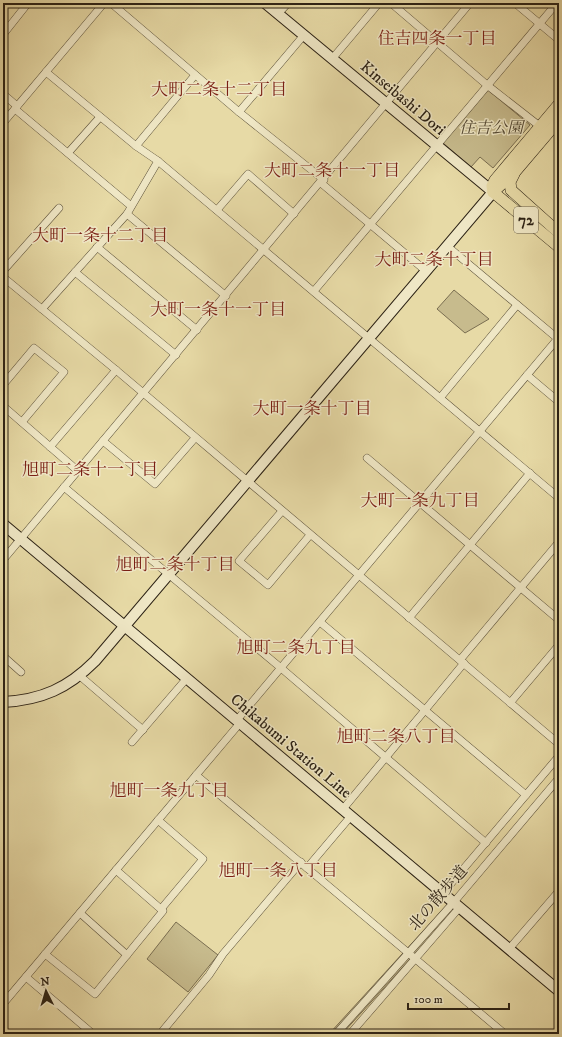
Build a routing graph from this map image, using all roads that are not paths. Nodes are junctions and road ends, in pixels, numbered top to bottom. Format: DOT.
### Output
graph roads {
  1 [pos="28,3"];
  2 [pos="104,3"];
  3 [pos="111,3"];
  4 [pos="265,3"];
  5 [pos="288,3"];
  6 [pos="379,3"];
  7 [pos="391,3"];
  8 [pos="470,3"];
  9 [pos="516,3"];
  10 [pos="557,3"];
  11 [pos="278,14"];
  12 [pos="540,24"];
  13 [pos="3,30"];
  14 [pos="304,35"];
  15 [pos="559,40"];
  16 [pos="437,43"];
  17 [pos="332,59"];
  18 [pos="46,72"];
  19 [pos="195,75"];
  20 [pos="487,85"];
  21 [pos="3,94"];
  22 [pos="386,104"];
  23 [pos="559,104"];
  24 [pos="16,107"];
  25 [pos="239,112"];
  26 [pos="100,116"];
  27 [pos="559,120"];
  28 [pos="3,123"];
  29 [pos="544,130"];
  30 [pos="136,146"];
  31 [pos="436,146"];
  32 [pos="68,153"];
  33 [pos="158,160"];
  34 [pos="514,173"];
  35 [pos="322,182"];
  36 [pos="493,192"];
  37 [pos="516,196"];
  38 [pos="131,206"];
  39 [pos="59,208"];
  40 [pos="217,210"];
  41 [pos="127,214"];
  42 [pos="294,214"];
  43 [pos="370,225"];
  44 [pos="559,233"];
  45 [pos="447,246"];
  46 [pos="97,247"];
  47 [pos="559,247"];
  48 [pos="264,251"];
  49 [pos="3,271"];
  50 [pos="426,271"];
  51 [pos="75,272"];
  52 [pos="3,277"];
  53 [pos="314,291"];
  54 [pos="226,296"];
  55 [pos="517,305"];
  56 [pos="42,309"];
  57 [pos="197,330"];
  58 [pos="558,338"];
  59 [pos="369,339"];
  60 [pos="176,355"];
  61 [pos="116,370"];
  62 [pos="527,375"];
  63 [pos="3,385"];
  64 [pos="143,393"];
  65 [pos="440,398"];
  66 [pos="559,402"];
  67 [pos="3,406"];
  68 [pos="22,422"];
  69 [pos="479,431"];
  70 [pos="195,438"];
  71 [pos="103,441"];
  72 [pos="50,447"];
  73 [pos="367,458"];
  74 [pos="78,471"];
  75 [pos="530,473"];
  76 [pos="247,482"];
  77 [pos="64,487"];
  78 [pos="559,498"];
  79 [pos="419,503"];
  80 [pos="282,511"];
  81 [pos="3,524"];
  82 [pos="310,535"];
  83 [pos="21,539"];
  84 [pos="559,542"];
  85 [pos="469,546"];
  86 [pos="3,560"];
  87 [pos="169,574"];
  88 [pos="359,575"];
  89 [pos="520,588"];
  90 [pos="409,618"];
  91 [pos="559,620"];
  92 [pos="320,622"];
  93 [pos="125,626"];
  94 [pos="559,645"];
  95 [pos="3,656"];
  96 [pos="462,662"];
  97 [pos="281,668"];
  98 [pos="21,672"];
  99 [pos="80,676"];
  100 [pos="187,678"];
  101 [pos="3,702"];
  102 [pos="510,703"];
  103 [pos="425,710"];
  104 [pos="238,721"];
  105 [pos="143,730"];
  106 [pos="132,742"];
  107 [pos="559,744"];
  108 [pos="559,756"];
  109 [pos="385,758"];
  110 [pos="196,775"];
  111 [pos="559,778"];
  112 [pos="526,795"];
  113 [pos="343,809"];
  114 [pos="351,816"];
  115 [pos="158,820"];
  116 [pos="486,843"];
  117 [pos="301,862"];
  118 [pos="307,868"];
  119 [pos="116,870"];
  120 [pos="559,891"];
  121 [pos="443,894"];
  122 [pos="457,905"];
  123 [pos="161,909"];
  124 [pos="80,913"];
  125 [pos="510,949"];
  126 [pos="409,953"];
  127 [pos="45,954"];
  128 [pos="127,955"];
  129 [pos="416,958"];
  130 [pos="26,977"];
  131 [pos="559,991"];
  132 [pos="3,1004"];
  133 [pos="93,1034"];
  134 [pos="160,1034"];
  135 [pos="336,1034"];
  136 [pos="350,1034"];
  137 [pos="505,1034"];
  1 -- 13 [label="street"];
  2 -- 18 [label="street"];
  3 -- 19 [label="street"];
  4 -- 11 [label="street, Kinseibashi Dori"];
  5 -- 11 [label="street"];
  6 -- 17 [label="street"];
  7 -- 16 [label="street"];
  8 -- 16 [label="street"];
  9 -- 12 [label="street"];
  10 -- 12 [label="street"];
  11 -- 14 [label="street, Kinseibashi Dori"];
  12 -- 15 [label="street"];
  12 -- 20 [label="street"];
  14 -- 17 [label="street, Kinseibashi Dori"];
  14 -- 25 [label="street"];
  16 -- 20 [label="street"];
  16 -- 22 [label="street"];
  17 -- 22 [label="street, Kinseibashi Dori"];
  18 -- 24 [label="street"];
  18 -- 26 [label="street"];
  19 -- 25 [label="street"];
  19 -- 30 [label="street"];
  20 -- 29 [label="street"];
  20 -- 31 [label="street"];
  21 -- 24 [label="street"];
  22 -- 31 [label="street, Kinseibashi Dori"];
  22 -- 35 [label="street"];
  23 -- 29 [label="main road"];
  24 -- 28 [label="street"];
  24 -- 32 [label="street"];
  25 -- 35 [label="street"];
  26 -- 30 [label="street"];
  26 -- 32 [label="street"];
  27 -- 29 [label="main road"];
  29 -- 34 [label="main road"];
  29 -- 36 [label="main road"];
  30 -- 33 [label="street"];
  31 -- 36 [label="street, Kinseibashi Dori"];
  31 -- 43 [label="street"];
  32 -- 38 [label="street"];
  33 -- 38 [label="street"];
  33 -- 40 [label="street"];
  34 -- 36 [label="main road"];
  34 -- 37 [label="main road, 72"];
  35 -- 42 [label="street"];
  35 -- 43 [label="street"];
  36 -- 37 [label="main road, 72"];
  36 -- 45 [label="street"];
  36 -- 47 [label="main road, Kinseibashi Dori / 72"];
  37 -- 44 [label="main road, 72"];
  38 -- 41 [label="street"];
  39 -- 49 [label="street"];
  40 -- 42 [label="street"];
  40 -- 48 [label="street"];
  41 -- 46 [label="street"];
  41 -- 54 [label="street"];
  42 -- 48 [label="street"];
  43 -- 50 [label="street"];
  43 -- 53 [label="street"];
  45 -- 50 [label="street"];
  45 -- 55 [label="street"];
  46 -- 51 [label="street"];
  46 -- 57 [label="street"];
  48 -- 53 [label="street"];
  48 -- 54 [label="street"];
  50 -- 59 [label="street"];
  51 -- 56 [label="street"];
  51 -- 60 [label="street"];
  52 -- 56 [label="street"];
  53 -- 59 [label="street"];
  54 -- 57 [label="street"];
  55 -- 58 [label="street"];
  55 -- 65 [label="street"];
  56 -- 61 [label="street"];
  57 -- 60 [label="street"];
  58 -- 62 [label="street"];
  59 -- 65 [label="street"];
  59 -- 76 [label="street"];
  60 -- 64 [label="street"];
  61 -- 64 [label="street"];
  61 -- 72 [label="street"];
  62 -- 66 [label="street"];
  62 -- 69 [label="street"];
  63 -- 68 [label="street"];
  64 -- 70 [label="street"];
  64 -- 71 [label="street"];
  65 -- 69 [label="street"];
  67 -- 68 [label="street"];
  68 -- 72 [label="street"];
  69 -- 75 [label="street"];
  69 -- 79 [label="street"];
  70 -- 71 [label="street"];
  70 -- 76 [label="street"];
  71 -- 74 [label="street"];
  72 -- 74 [label="street"];
  73 -- 79 [label="street"];
  74 -- 77 [label="street"];
  75 -- 78 [label="street"];
  75 -- 85 [label="street"];
  76 -- 80 [label="street"];
  76 -- 87 [label="street"];
  77 -- 83 [label="street"];
  77 -- 87 [label="street"];
  79 -- 85 [label="street"];
  79 -- 88 [label="street"];
  80 -- 82 [label="street"];
  80 -- 82 [label="street"];
  81 -- 83 [label="street, Chikabumi Station Line"];
  82 -- 88 [label="street"];
  83 -- 86 [label="street"];
  83 -- 93 [label="street, Chikabumi Station Line"];
  84 -- 89 [label="street"];
  85 -- 89 [label="street"];
  85 -- 90 [label="street"];
  87 -- 93 [label="street"];
  87 -- 97 [label="street"];
  88 -- 90 [label="street"];
  88 -- 92 [label="street"];
  89 -- 91 [label="street"];
  89 -- 96 [label="street"];
  90 -- 96 [label="street"];
  92 -- 97 [label="street"];
  92 -- 103 [label="street"];
  93 -- 99 [label="street"];
  93 -- 100 [label="street, Chikabumi Station Line"];
  94 -- 102 [label="street"];
  95 -- 98 [label="street"];
  96 -- 102 [label="street"];
  96 -- 103 [label="street"];
  97 -- 104 [label="street"];
  97 -- 109 [label="street"];
  99 -- 101 [label="street"];
  99 -- 105 [label="street"];
  100 -- 104 [label="street, Chikabumi Station Line"];
  100 -- 105 [label="street"];
  102 -- 107 [label="street"];
  103 -- 109 [label="street"];
  103 -- 112 [label="street"];
  104 -- 110 [label="street"];
  104 -- 113 [label="street, Chikabumi Station Line"];
  105 -- 106 [label="street"];
  108 -- 112 [label="street"];
  109 -- 113 [label="street"];
  109 -- 116 [label="street"];
  110 -- 115 [label="street"];
  110 -- 117 [label="street"];
  111 -- 122 [label="street, 北の散歩道"];
  112 -- 116 [label="street"];
  113 -- 114 [label="street, Chikabumi Station Line"];
  114 -- 118 [label="street"];
  114 -- 121 [label="street, Chikabumi Station Line"];
  115 -- 119 [label="street"];
  115 -- 123 [label="street"];
  116 -- 121 [label="street"];
  117 -- 118 [label="street"];
  117 -- 134 [label="street"];
  118 -- 126 [label="street"];
  119 -- 123 [label="street"];
  119 -- 124 [label="street"];
  120 -- 125 [label="street"];
  121 -- 122 [label="street, Chikabumi Station Line"];
  122 -- 125 [label="street, Chikabumi Station Line"];
  122 -- 126 [label="street, 北の散歩道"];
  122 -- 129 [label="street"];
  123 -- 128 [label="street"];
  124 -- 127 [label="street"];
  124 -- 128 [label="street"];
  125 -- 131 [label="street, Chikabumi Station Line"];
  126 -- 129 [label="street"];
  126 -- 135 [label="street, 北の散歩道"];
  127 -- 128 [label="street"];
  127 -- 130 [label="street"];
  129 -- 136 [label="street"];
  129 -- 137 [label="street"];
  130 -- 132 [label="street"];
  130 -- 133 [label="street"];
}
